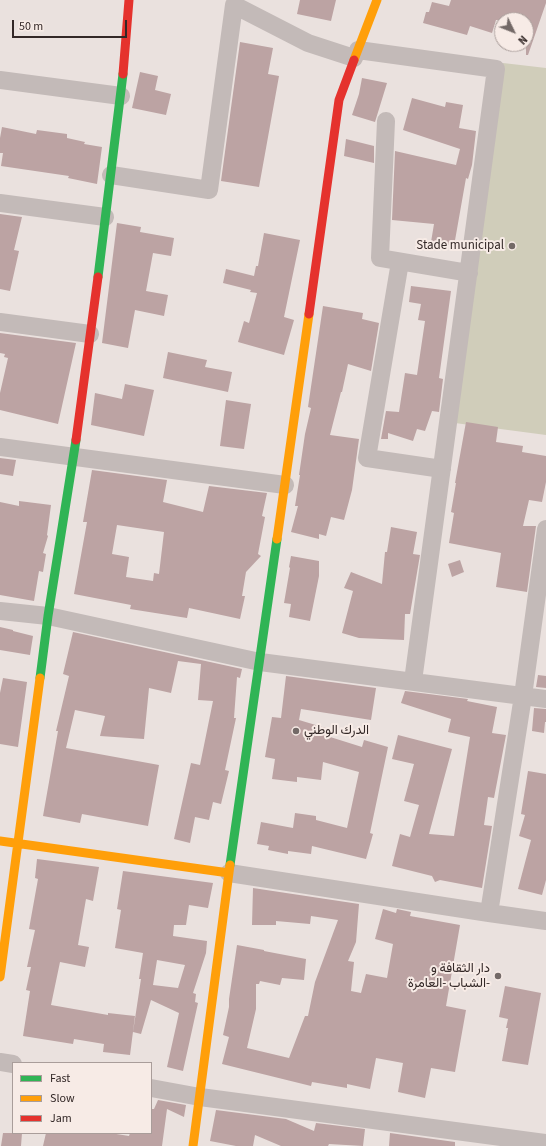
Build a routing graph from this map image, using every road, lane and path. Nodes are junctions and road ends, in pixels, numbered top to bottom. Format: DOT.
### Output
graph roads {
  1 [pos="129,0"];
  2 [pos="377,1"];
  3 [pos="356,54"];
  4 [pos="0,80"];
  5 [pos="121,96"];
  6 [pos="386,121"];
  7 [pos="111,176"];
  8 [pos="0,203"];
  9 [pos="105,217"];
  10 [pos="400,262"];
  11 [pos="468,273"];
  12 [pos="0,322"];
  13 [pos="90,334"];
  14 [pos="0,447"];
  15 [pos="74,458"];
  16 [pos="442,469"];
  17 [pos="285,485"];
  18 [pos="546,529"];
  19 [pos="0,611"];
  20 [pos="48,616"];
  21 [pos="260,662"];
  22 [pos="413,681"];
  23 [pos="523,696"];
  24 [pos="546,699"];
  25 [pos="0,841"];
  26 [pos="19,843"];
  27 [pos="229,873"];
  28 [pos="489,913"];
  29 [pos="546,921"];
  30 [pos="0,977"];
  31 [pos="0,1062"];
  32 [pos="12,1064"];
  33 [pos="152,1088"];
  34 [pos="200,1097"];
  35 [pos="465,1139"];
  36 [pos="546,1143"];
  37 [pos="193,1146"];
  1 -- 5 [label="main road"];
  2 -- 3 [label="main road"];
  3 -- 7 [label="street"];
  3 -- 11 [label="street"];
  3 -- 17 [label="main road"];
  4 -- 5 [label="street"];
  5 -- 7 [label="main road"];
  6 -- 10 [label="street"];
  7 -- 9 [label="main road"];
  8 -- 9 [label="street"];
  9 -- 13 [label="main road"];
  10 -- 11 [label="street"];
  10 -- 16 [label="street"];
  11 -- 16 [label="street"];
  12 -- 13 [label="street"];
  13 -- 15 [label="main road"];
  14 -- 15 [label="street"];
  15 -- 17 [label="street"];
  15 -- 20 [label="main road"];
  16 -- 22 [label="street"];
  17 -- 21 [label="main road"];
  18 -- 23 [label="street"];
  19 -- 20 [label="street"];
  20 -- 21 [label="street"];
  20 -- 26 [label="main road"];
  21 -- 22 [label="street"];
  21 -- 27 [label="main road"];
  22 -- 23 [label="street"];
  23 -- 24 [label="street"];
  23 -- 28 [label="street"];
  25 -- 26 [label="main road"];
  26 -- 27 [label="main road"];
  26 -- 30 [label="main road"];
  27 -- 28 [label="street"];
  27 -- 34 [label="main road"];
  28 -- 29 [label="street"];
  31 -- 32 [label="street"];
  33 -- 34 [label="street"];
  34 -- 35 [label="street"];
  34 -- 37 [label="main road"];
  35 -- 36 [label="street"];
}
